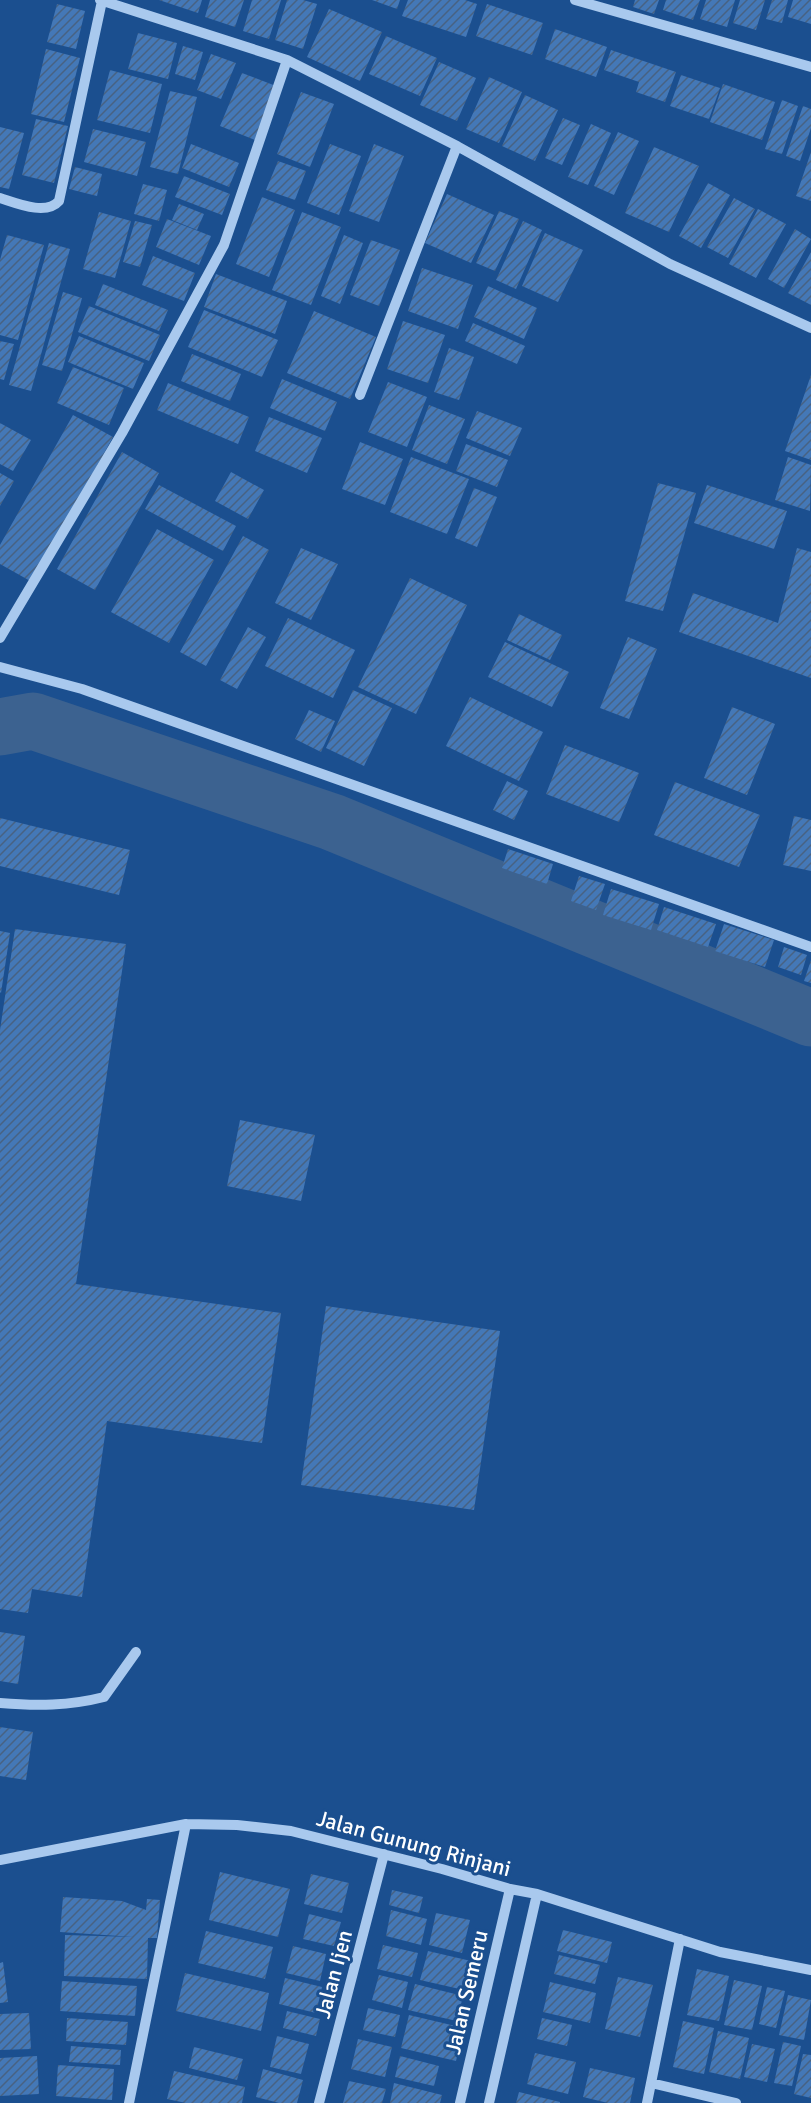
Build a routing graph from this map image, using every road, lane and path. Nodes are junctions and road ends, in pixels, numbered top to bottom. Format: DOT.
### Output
graph roads {
  1 [pos="101,0"];
  2 [pos="575,0"];
  3 [pos="287,60"];
  4 [pos="811,67"];
  5 [pos="457,146"];
  6 [pos="0,198"];
  7 [pos="811,328"];
  8 [pos="360,395"];
  9 [pos="0,638"];
  10 [pos="0,667"];
  11 [pos="811,947"];
  12 [pos="136,1652"];
  13 [pos="0,1703"];
  14 [pos="186,1824"];
  15 [pos="384,1854"];
  16 [pos="0,1860"];
  17 [pos="510,1889"];
  18 [pos="537,1893"];
  19 [pos="680,1940"];
  20 [pos="811,1970"];
  21 [pos="651,2083"];
  22 [pos="129,2103"];
  23 [pos="319,2103"];
  24 [pos="460,2103"];
  25 [pos="489,2103"];
  26 [pos="647,2103"];
  27 [pos="736,2103"];
  1 -- 3 [label="street"];
  1 -- 6 [label="street"];
  2 -- 4 [label="street"];
  3 -- 5 [label="street"];
  3 -- 9 [label="street"];
  5 -- 7 [label="street"];
  5 -- 8 [label="street"];
  10 -- 11 [label="street"];
  12 -- 13 [label="street"];
  14 -- 15 [label="street, Jalan Gunung Rinjani"];
  14 -- 16 [label="street, Jalan Gunung Rinjani"];
  14 -- 22 [label="street"];
  15 -- 17 [label="street, Jalan Gunung Rinjani"];
  15 -- 23 [label="street, Jalan Ijen"];
  17 -- 18 [label="street, Jalan Gunung Rinjani"];
  17 -- 24 [label="street, Jalan Semeru"];
  18 -- 19 [label="street, Jalan Gunung Rinjani"];
  18 -- 25 [label="street"];
  19 -- 20 [label="street, Jalan Gunung Rinjani"];
  19 -- 21 [label="street"];
  21 -- 26 [label="street"];
  21 -- 27 [label="street"];
}
